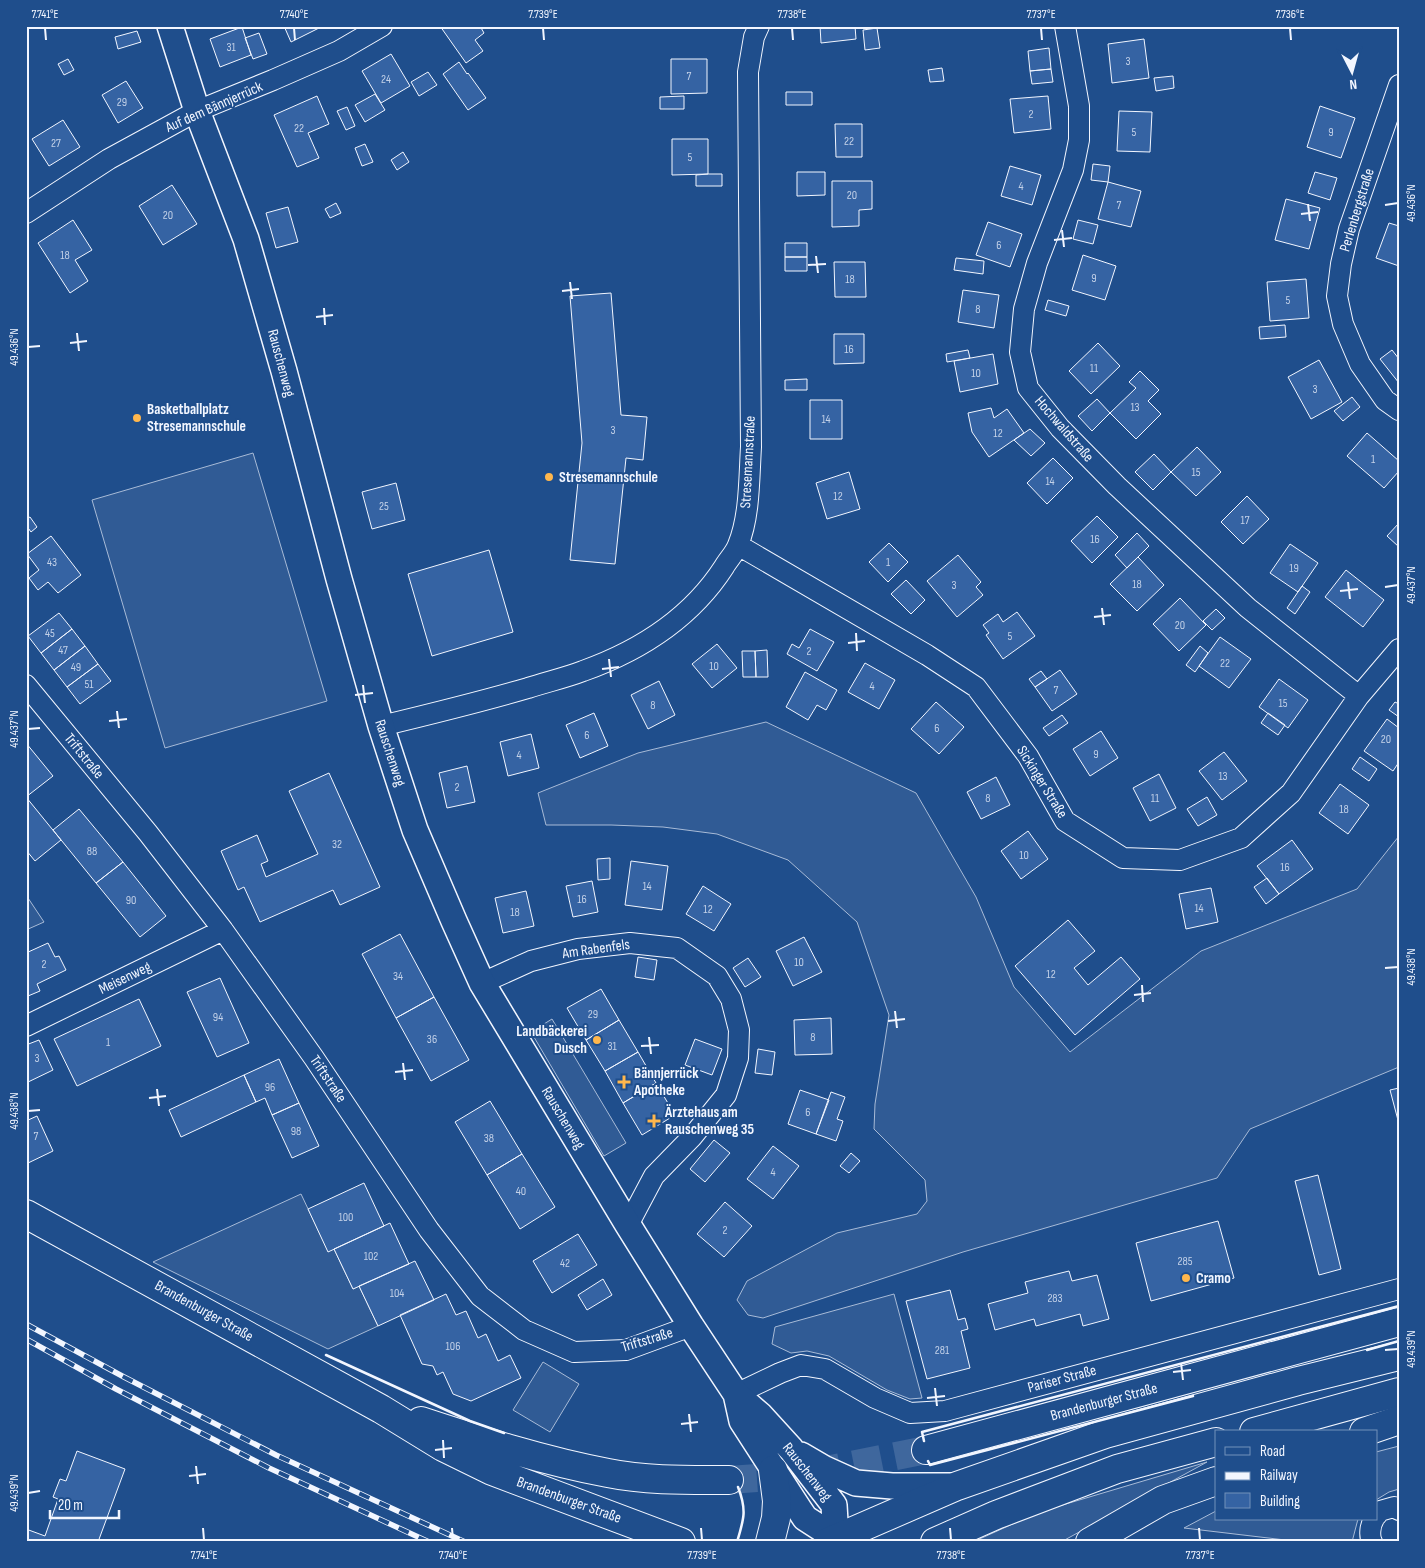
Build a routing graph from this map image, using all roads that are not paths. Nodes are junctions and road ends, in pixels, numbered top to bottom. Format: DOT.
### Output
graph roads {
  1 [pos="170,26"];
  2 [pos="382,26"];
  3 [pos="759,26"];
  4 [pos="1065,26"];
  5 [pos="1399,85"];
  6 [pos="197,111"];
  7 [pos="26,213"];
  8 [pos="1399,410"];
  9 [pos="738,545"];
  10 [pos="1399,649"];
  11 [pos="26,685"];
  12 [pos="1359,696"];
  13 [pos="382,726"];
  14 [pos="223,930"];
  15 [pos="482,983"];
  16 [pos="26,1026"];
  17 [pos="26,1214"];
  18 [pos="628,1225"];
  19 [pos="1399,1289"];
  20 [pos="1399,1322"];
  21 [pos="692,1326"];
  22 [pos="1399,1356"];
  23 [pos="1399,1392"];
  24 [pos="736,1394"];
  25 [pos="381,1408"];
  26 [pos="1399,1420"];
  27 [pos="1261,1430"];
  28 [pos="1370,1430"];
  29 [pos="1215,1442"];
  30 [pos="790,1449"];
  31 [pos="926,1450"];
  32 [pos="773,1470"];
  33 [pos="729,1480"];
  34 [pos="1214,1482"];
  35 [pos="957,1486"];
  36 [pos="1399,1510"];
  37 [pos="1378,1514"];
  38 [pos="1374,1520"];
  39 [pos="834,1541"];
  40 [pos="681,1542"];
  41 [pos="770,1542"];
  42 [pos="935,1542"];
  43 [pos="1090,1542"];
  44 [pos="1372,1542"];
  1 -- 6 [label="street, Rauschenweg"];
  2 -- 6 [label="street, Auf dem Bännjerrück"];
  3 -- 9 [label="street, Stresemannstraße"];
  4 -- 12 [label="street, Hochwaldstraße"];
  5 -- 8 [label="street, Perlenbergstraße"];
  6 -- 7 [label="street, Auf dem Bännjerrück"];
  6 -- 13 [label="street, Rauschenweg"];
  9 -- 12 [label="street, Sickinger Straße"];
  9 -- 13 [label="street, Stresemannstraße"];
  10 -- 12 [label="street, Sickinger Straße"];
  11 -- 14 [label="street, Triftstraße"];
  13 -- 15 [label="street, Rauschenweg"];
  14 -- 16 [label="street, Meisenweg"];
  14 -- 21 [label="street, Triftstraße"];
  15 -- 18 [label="street, Rauschenweg"];
  15 -- 18 [label="street, Am Rabenfels"];
  17 -- 25 [label="main road, Brandenburger Straße"];
  18 -- 21 [label="street, Rauschenweg"];
  19 -- 24 [label="street, Pariser Straße"];
  20 -- 31 [label="main road, Brandenburger Straße"];
  21 -- 24 [label="street, Rauschenweg"];
  22 -- 35 [label="main road"];
  23 -- 27 [label="main road"];
  24 -- 30 [label="street, Rauschenweg"];
  24 -- 32 [label="street, Rauschenweg"];
  25 -- 33 [label="main road, Brandenburger Straße"];
  25 -- 40 [label="main road, Brandenburger Straße"];
  26 -- 28 [label="main road"];
  29 -- 42 [label="main road"];
  30 -- 35 [label="street"];
  30 -- 39 [label="street, Rauschenweg"];
  32 -- 39 [label="street, Rauschenweg"];
  32 -- 41 [label="main road"];
  34 -- 43 [label="main road"];
  35 -- 39 [label="main road"];
  36 -- 37 [label="street"];
  38 -- 44 [label="street"];
}
